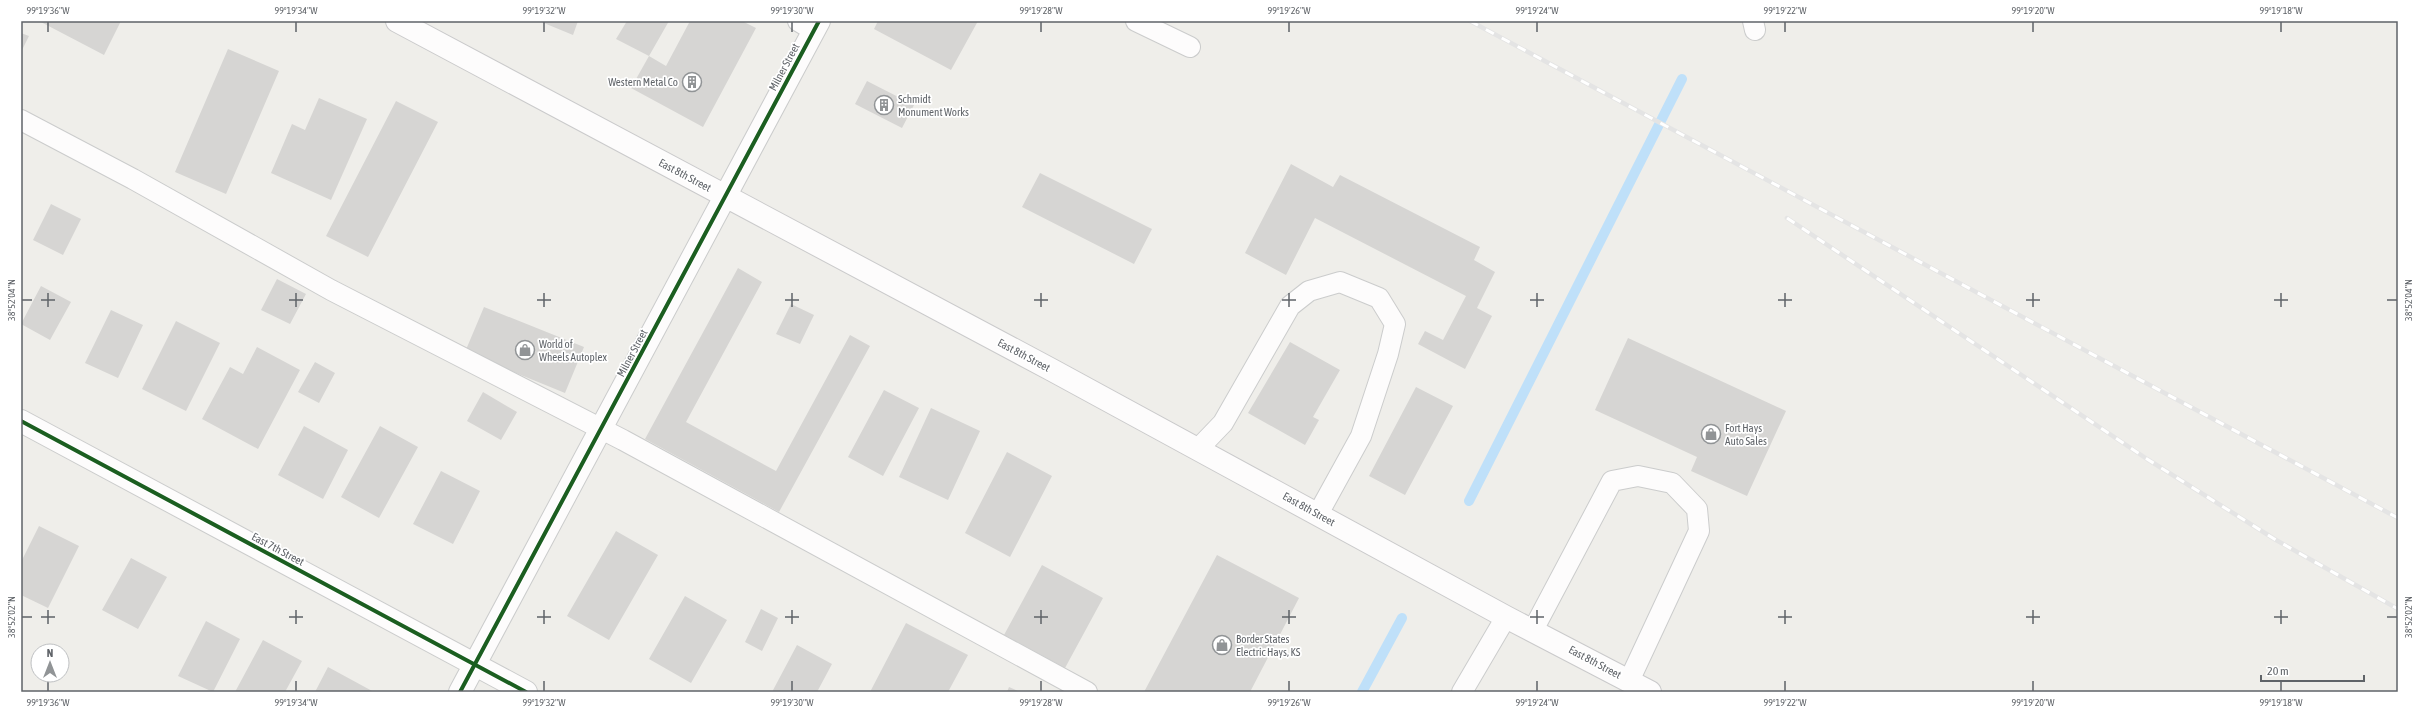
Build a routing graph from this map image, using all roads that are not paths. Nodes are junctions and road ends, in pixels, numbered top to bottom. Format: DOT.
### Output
graph roads {
  1 [pos="397,21"];
  2 [pos="1136,21"];
  3 [pos="810,24"];
  4 [pos="1190,47"];
  5 [pos="21,120"];
  6 [pos="724,197"];
  7 [pos="21,421"];
  8 [pos="602,429"];
  9 [pos="1198,449"];
  10 [pos="1318,514"];
  11 [pos="1506,617"];
  12 [pos="1533,630"];
  13 [pos="475,665"];
  14 [pos="1630,681"];
  15 [pos="460,692"];
  16 [pos="526,692"];
  17 [pos="1088,692"];
  18 [pos="1462,692"];
  19 [pos="1650,692"];
  1 -- 6 [label="main road, East 8th Street"];
  2 -- 4 [label="lane"];
  3 -- 6 [label="main road, Milner Street"];
  5 -- 8 [label="lane"];
  6 -- 8 [label="main road, Milner Street"];
  6 -- 9 [label="main road, East 8th Street"];
  7 -- 13 [label="main road, East 7th Street"];
  8 -- 13 [label="main road, Milner Street"];
  8 -- 17 [label="lane"];
  9 -- 10 [label="main road, East 8th Street"];
  9 -- 10 [label="lane"];
  10 -- 11 [label="main road, East 8th Street"];
  11 -- 12 [label="main road, East 8th Street"];
  11 -- 18 [label="lane"];
  12 -- 14 [label="main road, East 8th Street"];
  12 -- 14 [label="lane"];
  13 -- 15 [label="main road, Milner Street"];
  13 -- 16 [label="main road, East 7th Street"];
  14 -- 19 [label="main road, East 8th Street"];
}
